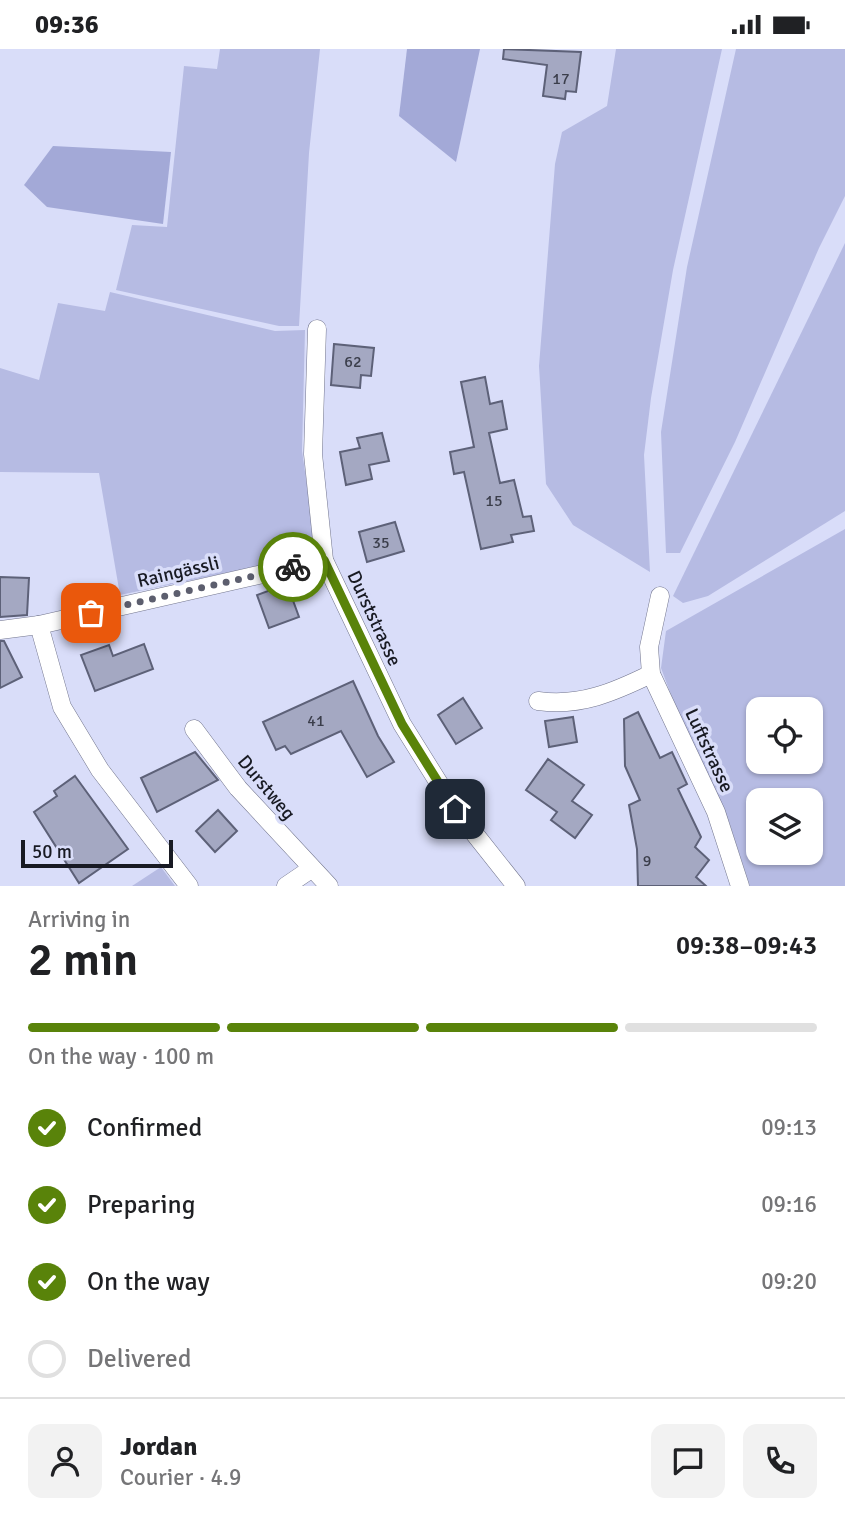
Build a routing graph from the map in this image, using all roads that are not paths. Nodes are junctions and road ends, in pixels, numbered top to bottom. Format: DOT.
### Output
graph roads {
  1 [pos="317,328"];
  2 [pos="324,560"];
  3 [pos="660,596"];
  4 [pos="39,625"];
  5 [pos="0,630"];
  6 [pos="652,674"];
  7 [pos="538,701"];
  8 [pos="194,729"];
  9 [pos="311,869"];
  10 [pos="189,886"];
  11 [pos="286,886"];
  12 [pos="328,886"];
  13 [pos="516,886"];
  14 [pos="740,886"];
  1 -- 2 [label="street, Durststrasse"];
  2 -- 4 [label="street, Raingässli"];
  2 -- 13 [label="street, Durststrasse"];
  3 -- 6 [label="street"];
  4 -- 5 [label="street, Raingässli"];
  4 -- 10 [label="street"];
  6 -- 7 [label="street"];
  6 -- 14 [label="street, Luftstrasse"];
  8 -- 9 [label="street, Durstweg"];
  9 -- 11 [label="street"];
  9 -- 12 [label="street, Durstweg"];
}
